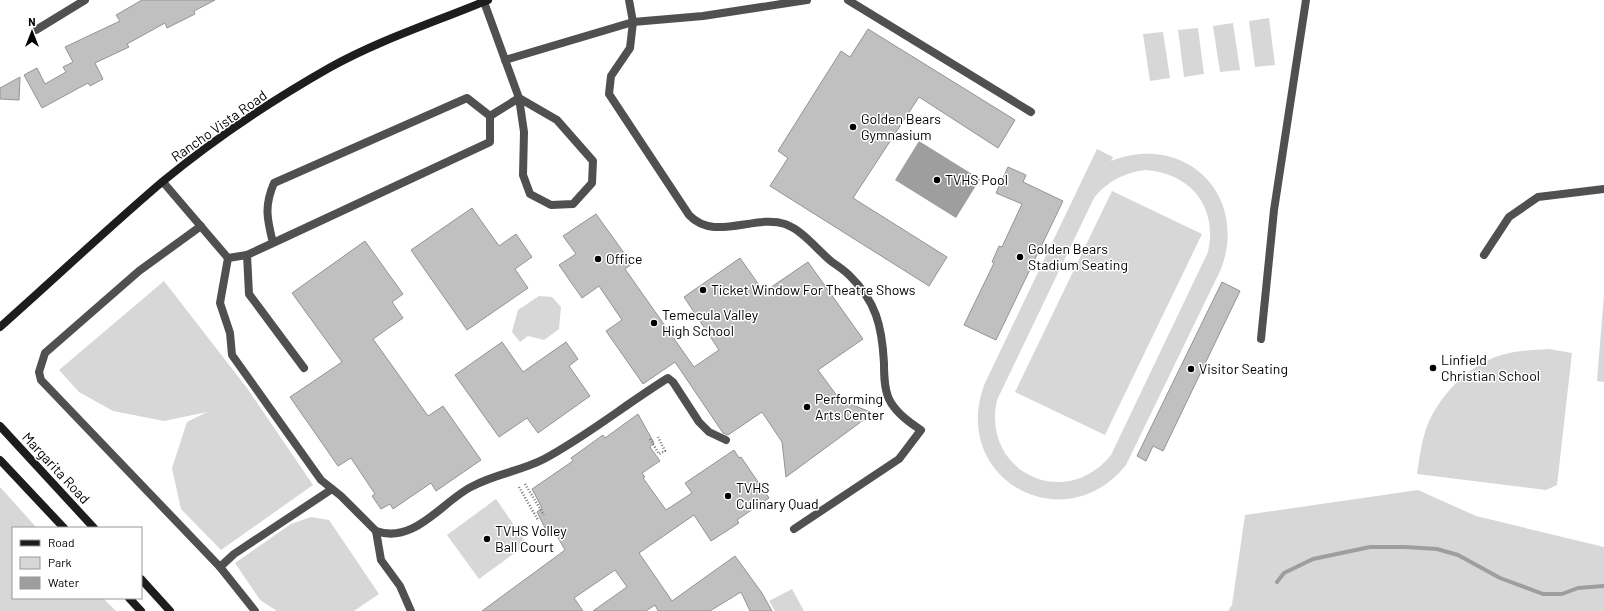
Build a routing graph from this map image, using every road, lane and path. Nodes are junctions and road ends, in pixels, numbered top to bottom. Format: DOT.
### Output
graph roads {
  1 [pos="85,0"];
  2 [pos="629,0"];
  3 [pos="806,0"];
  4 [pos="848,0"];
  5 [pos="1306,0"];
  6 [pos="486,1"];
  7 [pos="633,22"];
  8 [pos="36,30"];
  9 [pos="505,60"];
  10 [pos="519,98"];
  11 [pos="1031,112"];
  12 [pos="490,116"];
  13 [pos="163,182"];
  14 [pos="1604,189"];
  15 [pos="201,226"];
  16 [pos="273,243"];
  17 [pos="246,255"];
  18 [pos="1484,255"];
  19 [pos="228,258"];
  20 [pos="0,327"];
  21 [pos="1261,339"];
  22 [pos="304,368"];
  23 [pos="0,426"];
  24 [pos="658,437"];
  25 [pos="650,439"];
  26 [pos="726,440"];
  27 [pos="0,460"];
  28 [pos="525,484"];
  29 [pos="519,487"];
  30 [pos="332,489"];
  31 [pos="544,515"];
  32 [pos="538,520"];
  33 [pos="63,527"];
  34 [pos="93,527"];
  35 [pos="794,529"];
  36 [pos="376,531"];
  37 [pos="220,567"];
  38 [pos="142,580"];
  39 [pos="130,599"];
  40 [pos="141,611"];
  41 [pos="170,611"];
  42 [pos="255,611"];
  43 [pos="411,611"];
  1 -- 8 [label="street"];
  2 -- 7 [label="street"];
  3 -- 7 [label="street"];
  4 -- 11 [label="street"];
  5 -- 21 [label="street"];
  6 -- 9 [label="street"];
  6 -- 13 [label="main road, Rancho Vista Road"];
  7 -- 9 [label="street"];
  7 -- 35 [label="street"];
  9 -- 10 [label="street"];
  10 -- 10 [label="street"];
  10 -- 12 [label="street"];
  12 -- 16 [label="street"];
  12 -- 16 [label="street"];
  13 -- 15 [label="street"];
  13 -- 20 [label="main road, Rancho Vista Road"];
  14 -- 18 [label="street"];
  15 -- 19 [label="street"];
  15 -- 37 [label="street"];
  16 -- 17 [label="street"];
  17 -- 19 [label="street"];
  17 -- 22 [label="street"];
  19 -- 30 [label="street"];
  23 -- 34 [label="main road, Margarita Road"];
  24 -- 25 [label="path"];
  26 -- 36 [label="street"];
  27 -- 33 [label="main road"];
  28 -- 31 [label="path"];
  29 -- 32 [label="path"];
  30 -- 36 [label="street"];
  30 -- 37 [label="street"];
  36 -- 43 [label="street"];
  37 -- 42 [label="street"];
  38 -- 41 [label="main road"];
  39 -- 40 [label="main road"];
}
